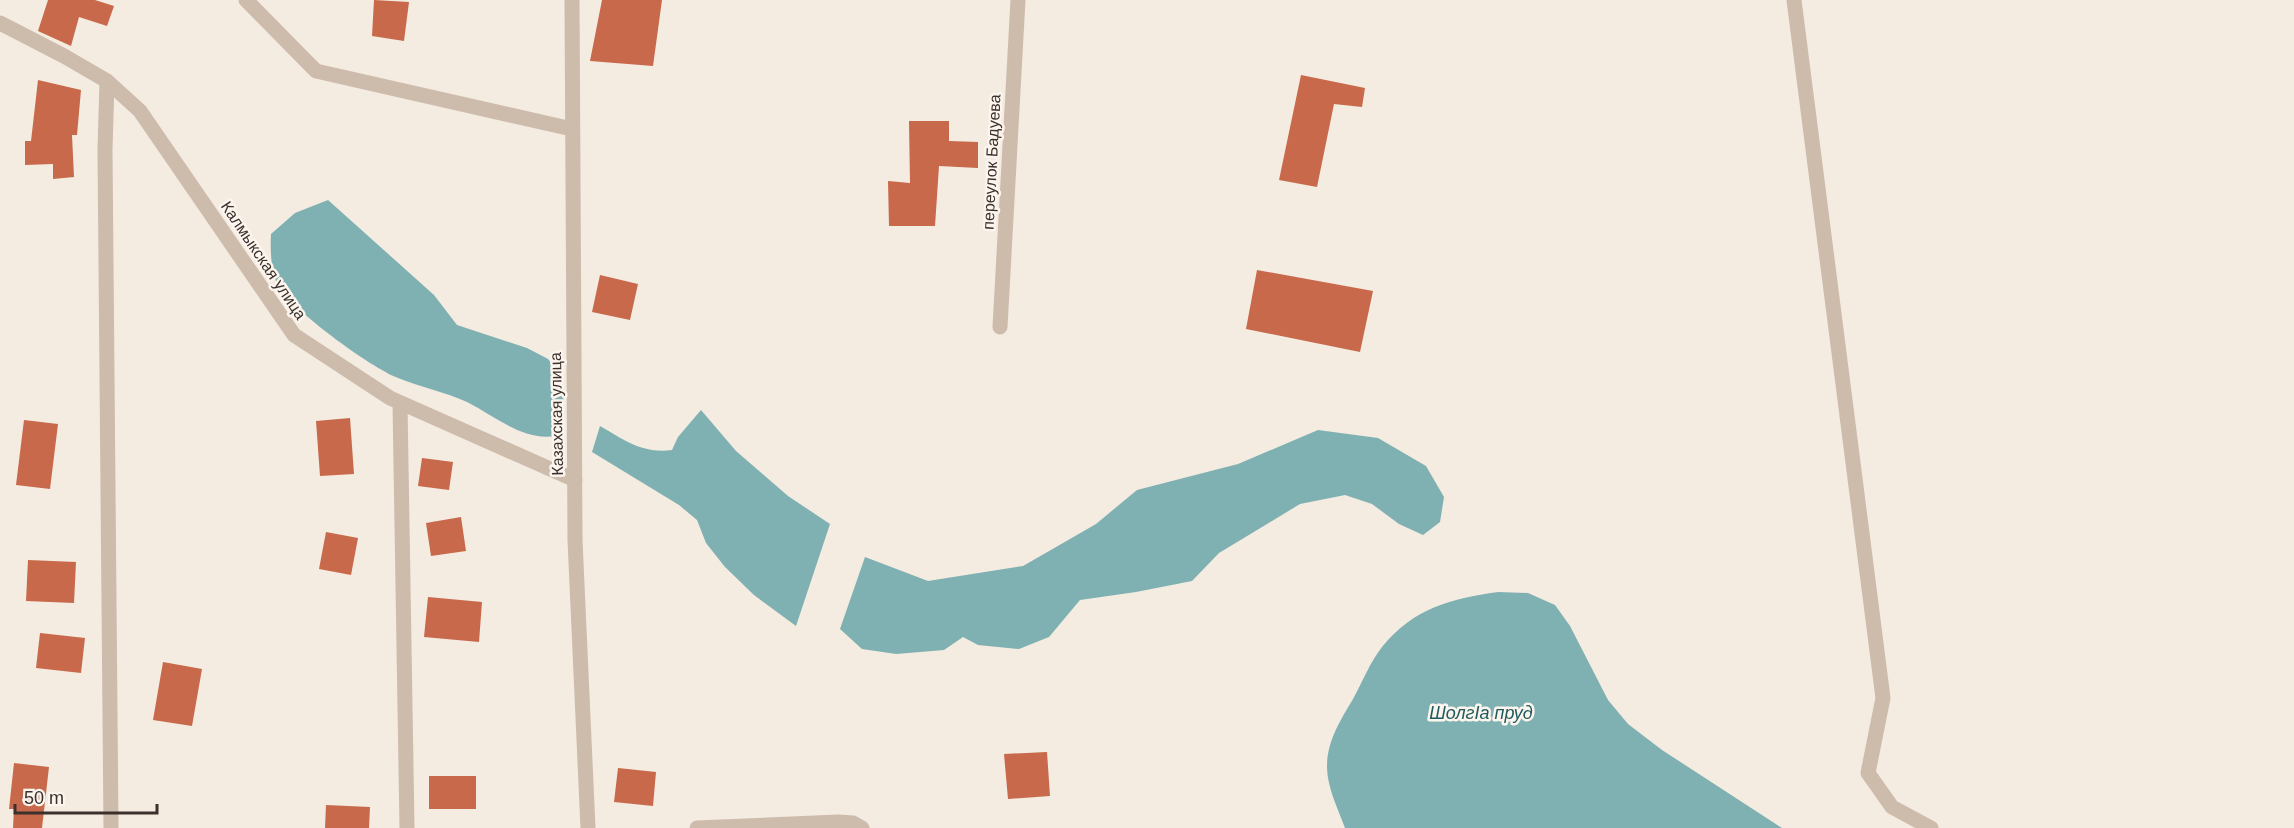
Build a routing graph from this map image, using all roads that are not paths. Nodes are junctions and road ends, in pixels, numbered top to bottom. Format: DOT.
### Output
graph roads {
  1 [pos="246,0"];
  2 [pos="572,0"];
  3 [pos="1018,0"];
  4 [pos="1794,0"];
  5 [pos="0,23"];
  6 [pos="107,81"];
  7 [pos="572,129"];
  8 [pos="1000,327"];
  9 [pos="400,403"];
  10 [pos="575,480"];
  11 [pos="111,828"];
  12 [pos="407,828"];
  13 [pos="588,828"];
  14 [pos="697,828"];
  15 [pos="862,828"];
  16 [pos="1931,828"];
  1 -- 7 [label="street"];
  2 -- 7 [label="street, Казахская улица"];
  3 -- 8 [label="street, переулок Бадуева"];
  4 -- 16 [label="street"];
  5 -- 6 [label="street, Калмыкская улица"];
  6 -- 9 [label="street, Калмыкская улица"];
  6 -- 11 [label="street"];
  7 -- 10 [label="street, Казахская улица"];
  9 -- 10 [label="street, Калмыкская улица"];
  9 -- 12 [label="street"];
  10 -- 13 [label="street, Казахская улица"];
  14 -- 15 [label="street"];
}
